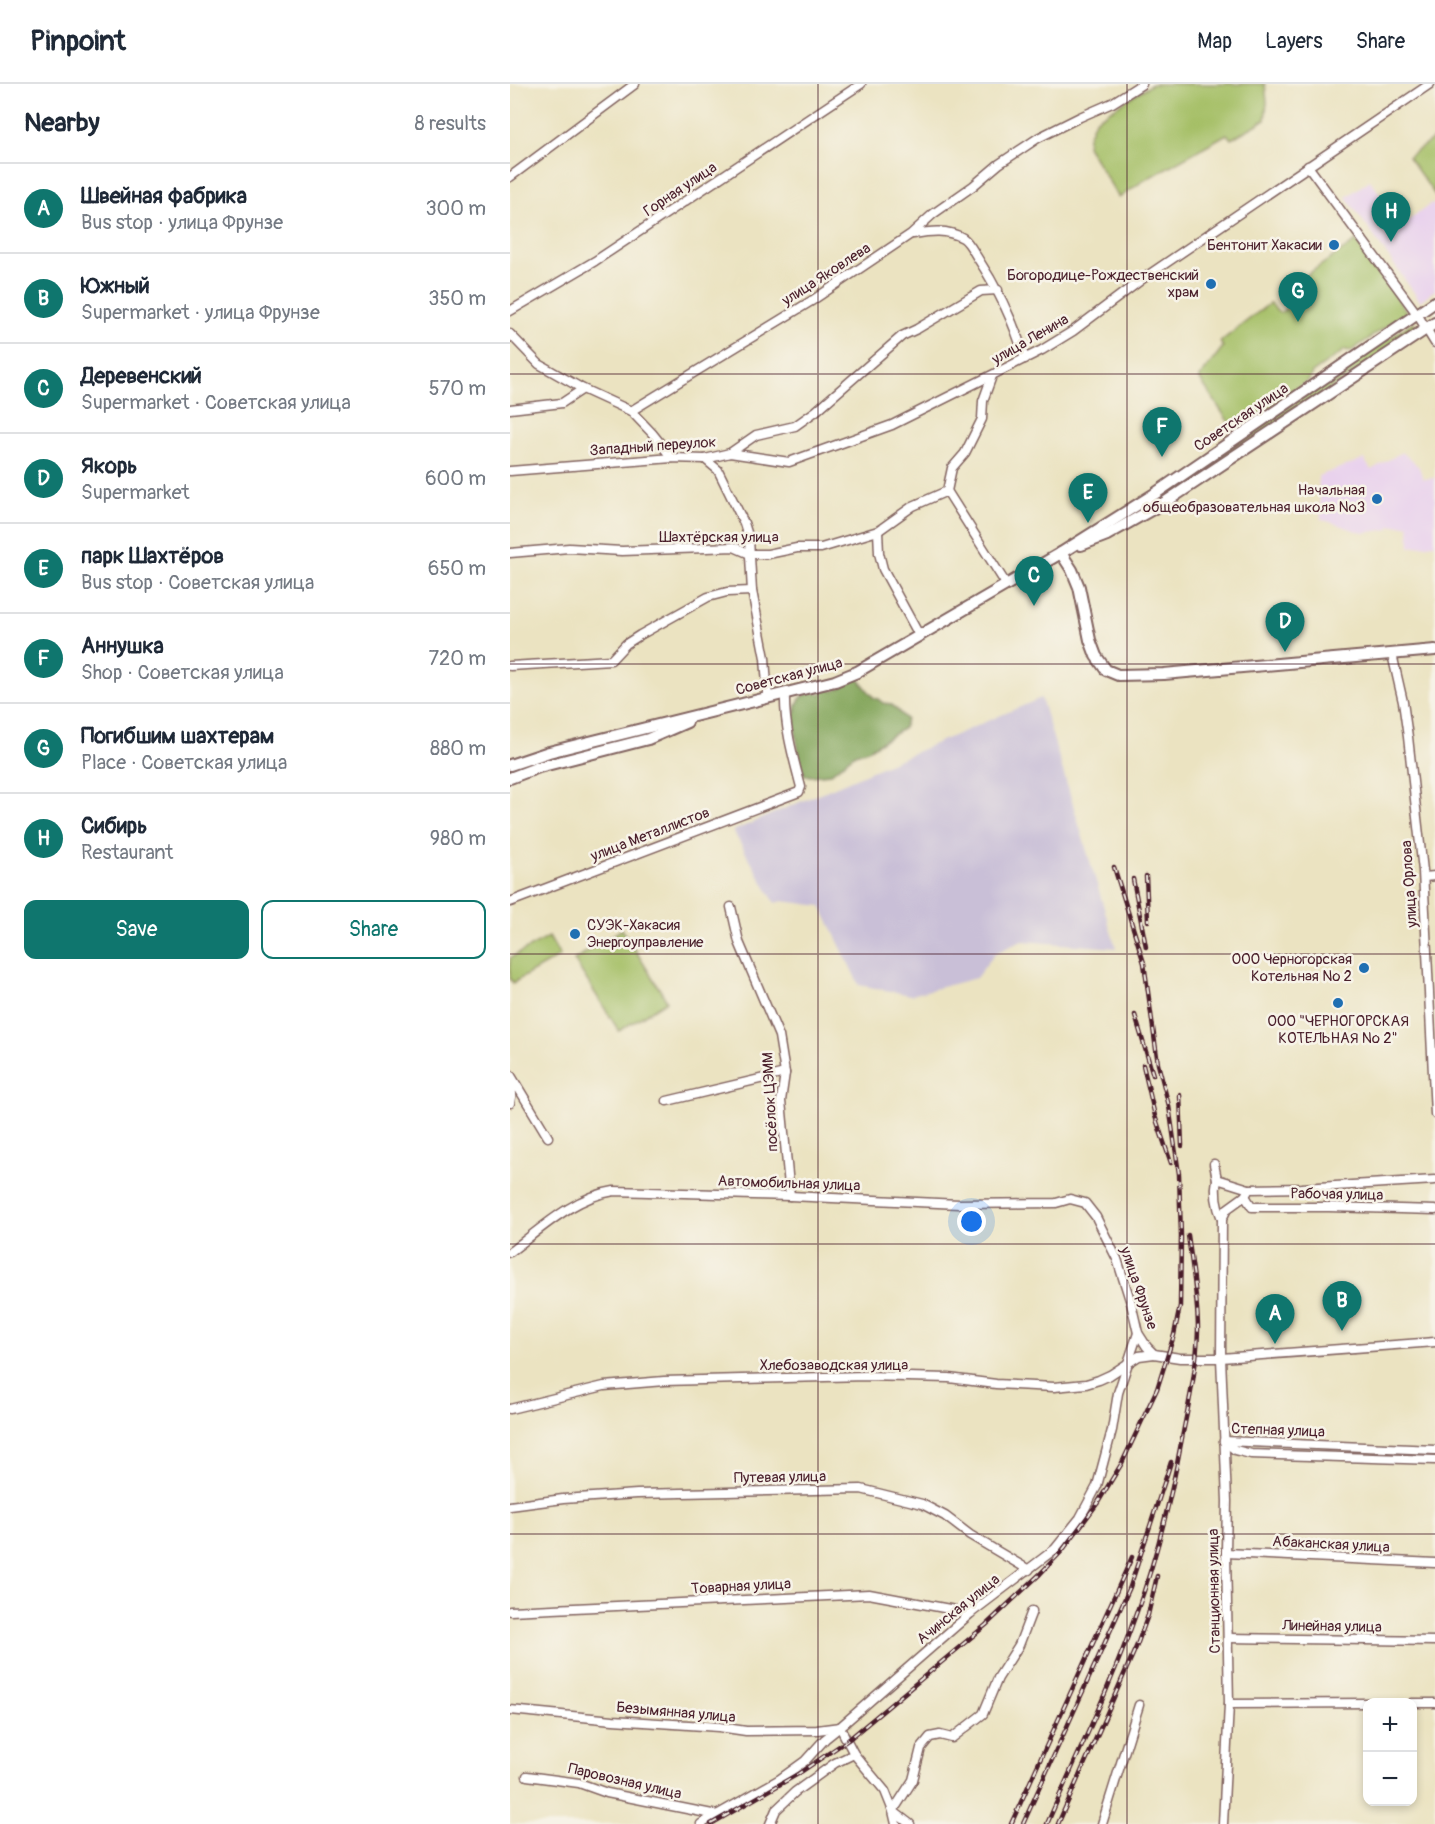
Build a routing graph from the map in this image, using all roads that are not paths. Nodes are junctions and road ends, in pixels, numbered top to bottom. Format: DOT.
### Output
graph roads {
  1 [pos="635,84"];
  2 [pos="861,84"];
  3 [pos="1142,84"];
  4 [pos="1430,84"];
  5 [pos="1308,166"];
  6 [pos="510,177"];
  7 [pos="911,234"];
  8 [pos="998,290"];
  9 [pos="1435,302"];
  10 [pos="510,311"];
  11 [pos="1417,314"];
  12 [pos="1431,326"];
  13 [pos="510,334"];
  14 [pos="1435,343"];
  15 [pos="1025,359"];
  16 [pos="992,376"];
  17 [pos="583,389"];
  18 [pos="510,409"];
  19 [pos="631,411"];
  20 [pos="730,453"];
  21 [pos="672,458"];
  22 [pos="705,459"];
  23 [pos="510,471"];
  24 [pos="947,491"];
  25 [pos="878,531"];
  26 [pos="510,553"];
  27 [pos="1061,553"];
  28 [pos="750,554"];
  29 [pos="1006,584"];
  30 [pos="752,591"];
  31 [pos="919,635"];
  32 [pos="1435,650"];
  33 [pos="1392,654"];
  34 [pos="510,666"];
  35 [pos="785,694"];
  36 [pos="768,698"];
  37 [pos="709,713"];
  38 [pos="510,765"];
  39 [pos="510,778"];
  40 [pos="1435,876"];
  41 [pos="1424,877"];
  42 [pos="510,902"];
  43 [pos="731,907"];
  44 [pos="1433,1060"];
  45 [pos="785,1073"];
  46 [pos="510,1074"];
  47 [pos="510,1080"];
  48 [pos="667,1101"];
  49 [pos="510,1103"];
  50 [pos="1435,1114"];
  51 [pos="548,1137"];
  52 [pos="1214,1164"];
  53 [pos="1217,1179"];
  54 [pos="1435,1180"];
  55 [pos="1247,1192"];
  56 [pos="789,1196"];
  57 [pos="1085,1203"];
  58 [pos="1435,1210"];
  59 [pos="1222,1219"];
  60 [pos="510,1252"];
  61 [pos="1138,1333"];
  62 [pos="1435,1342"];
  63 [pos="1154,1354"];
  64 [pos="1221,1359"];
  65 [pos="1129,1362"];
  66 [pos="510,1409"];
  67 [pos="1224,1441"];
  68 [pos="1435,1450"];
  69 [pos="1435,1460"];
  70 [pos="510,1506"];
  71 [pos="1226,1553"];
  72 [pos="1435,1563"];
  73 [pos="1029,1570"];
  74 [pos="510,1611"];
  75 [pos="1032,1611"];
  76 [pos="971,1613"];
  77 [pos="1228,1638"];
  78 [pos="1435,1641"];
  79 [pos="1363,1703"];
  80 [pos="1417,1703"];
  81 [pos="1435,1703"];
  82 [pos="1230,1704"];
  83 [pos="1139,1705"];
  84 [pos="510,1710"];
  85 [pos="840,1727"];
  86 [pos="854,1754"];
  87 [pos="527,1776"];
  88 [pos="893,1810"];
  89 [pos="718,1816"];
  90 [pos="701,1824"];
  91 [pos="770,1824"];
  92 [pos="896,1824"];
  93 [pos="910,1824"];
  94 [pos="1102,1824"];
  95 [pos="1223,1824"];
  1 -- 6 [label="street"];
  2 -- 10 [label="street, Горная улица"];
  3 -- 7 [label="street, улица Яковлева"];
  4 -- 5 [label="street, улица Ленина"];
  5 -- 11 [label="street"];
  5 -- 15 [label="street, улица Ленина"];
  7 -- 8 [label="street"];
  7 -- 19 [label="street, улица Яковлева"];
  8 -- 15 [label="street"];
  8 -- 20 [label="street, Западный переулок"];
  9 -- 11 [label="main road, Советская улица"];
  11 -- 12 [label="street"];
  11 -- 27 [label="main road, Советская улица"];
  12 -- 14 [label="street"];
  12 -- 27 [label="main road, Советская улица"];
  13 -- 17 [label="street"];
  15 -- 16 [label="street, улица Ленина"];
  16 -- 20 [label="street, улица Ленина"];
  16 -- 24 [label="street"];
  17 -- 18 [label="street"];
  17 -- 19 [label="street"];
  19 -- 21 [label="street"];
  20 -- 22 [label="street, Западный переулок"];
  21 -- 22 [label="street, Западный переулок"];
  21 -- 23 [label="street, Западный переулок"];
  22 -- 28 [label="street"];
  24 -- 25 [label="street, Шахтёрская улица"];
  24 -- 29 [label="street"];
  25 -- 28 [label="street, Шахтёрская улица"];
  25 -- 31 [label="street"];
  26 -- 28 [label="street, Шахтёрская улица"];
  27 -- 29 [label="main road, Советская улица"];
  27 -- 33 [label="main road"];
  28 -- 30 [label="street"];
  29 -- 31 [label="main road, Советская улица"];
  30 -- 34 [label="street"];
  30 -- 36 [label="street"];
  31 -- 35 [label="main road, Советская улица"];
  32 -- 33 [label="main road"];
  33 -- 41 [label="street, улица Орлова"];
  35 -- 36 [label="main road, Советская улица"];
  35 -- 42 [label="street, улица Металлистов"];
  36 -- 37 [label="main road, Советская улица"];
  37 -- 38 [label="main road, Советская улица"];
  37 -- 39 [label="main road, Советская улица"];
  40 -- 41 [label="street"];
  41 -- 44 [label="street, улица Орлова"];
  43 -- 45 [label="street, посёлок ЦЭММ"];
  44 -- 50 [label="street, улица Орлова"];
  45 -- 48 [label="street"];
  45 -- 56 [label="street, посёлок ЦЭММ"];
  46 -- 51 [label="street"];
  47 -- 49 [label="street"];
  52 -- 53 [label="street"];
  53 -- 55 [label="street"];
  53 -- 59 [label="street"];
  54 -- 55 [label="street, Рабочая улица"];
  55 -- 58 [label="street, Рабочая улица"];
  55 -- 59 [label="street"];
  56 -- 57 [label="street, Автомобильная улица"];
  56 -- 60 [label="street, Автомобильная улица"];
  57 -- 61 [label="street, улица Фрунзе"];
  59 -- 64 [label="street"];
  61 -- 63 [label="street, улица Фрунзе"];
  61 -- 65 [label="street, Ачинская улица"];
  62 -- 64 [label="street"];
  63 -- 64 [label="street"];
  63 -- 65 [label="street, Хлебозаводская улица"];
  64 -- 67 [label="street, Станционная улица"];
  65 -- 66 [label="street, Хлебозаводская улица"];
  65 -- 73 [label="street, Ачинская улица"];
  67 -- 68 [label="street, Степная улица"];
  67 -- 69 [label="street, Степная улица"];
  67 -- 71 [label="street, Станционная улица"];
  70 -- 73 [label="street, Путевая улица"];
  71 -- 72 [label="street, Абаканская улица"];
  71 -- 77 [label="street, Станционная улица"];
  73 -- 76 [label="street, Ачинская улица"];
  74 -- 76 [label="street, Товарная улица"];
  75 -- 88 [label="street"];
  76 -- 85 [label="street, Ачинская улица"];
  77 -- 78 [label="street, Линейная улица"];
  77 -- 82 [label="street, Станционная улица"];
  79 -- 82 [label="street"];
  80 -- 81 [label="street"];
  82 -- 95 [label="street, Станционная улица"];
  83 -- 94 [label="street"];
  84 -- 85 [label="street, Безымянная улица"];
  85 -- 86 [label="street"];
  85 -- 89 [label="street, Ачинская улица"];
  86 -- 88 [label="street"];
  86 -- 91 [label="street"];
  87 -- 89 [label="street, Паровозная улица"];
  88 -- 92 [label="street"];
  88 -- 93 [label="street"];
  89 -- 90 [label="street, Ачинская улица"];
}
